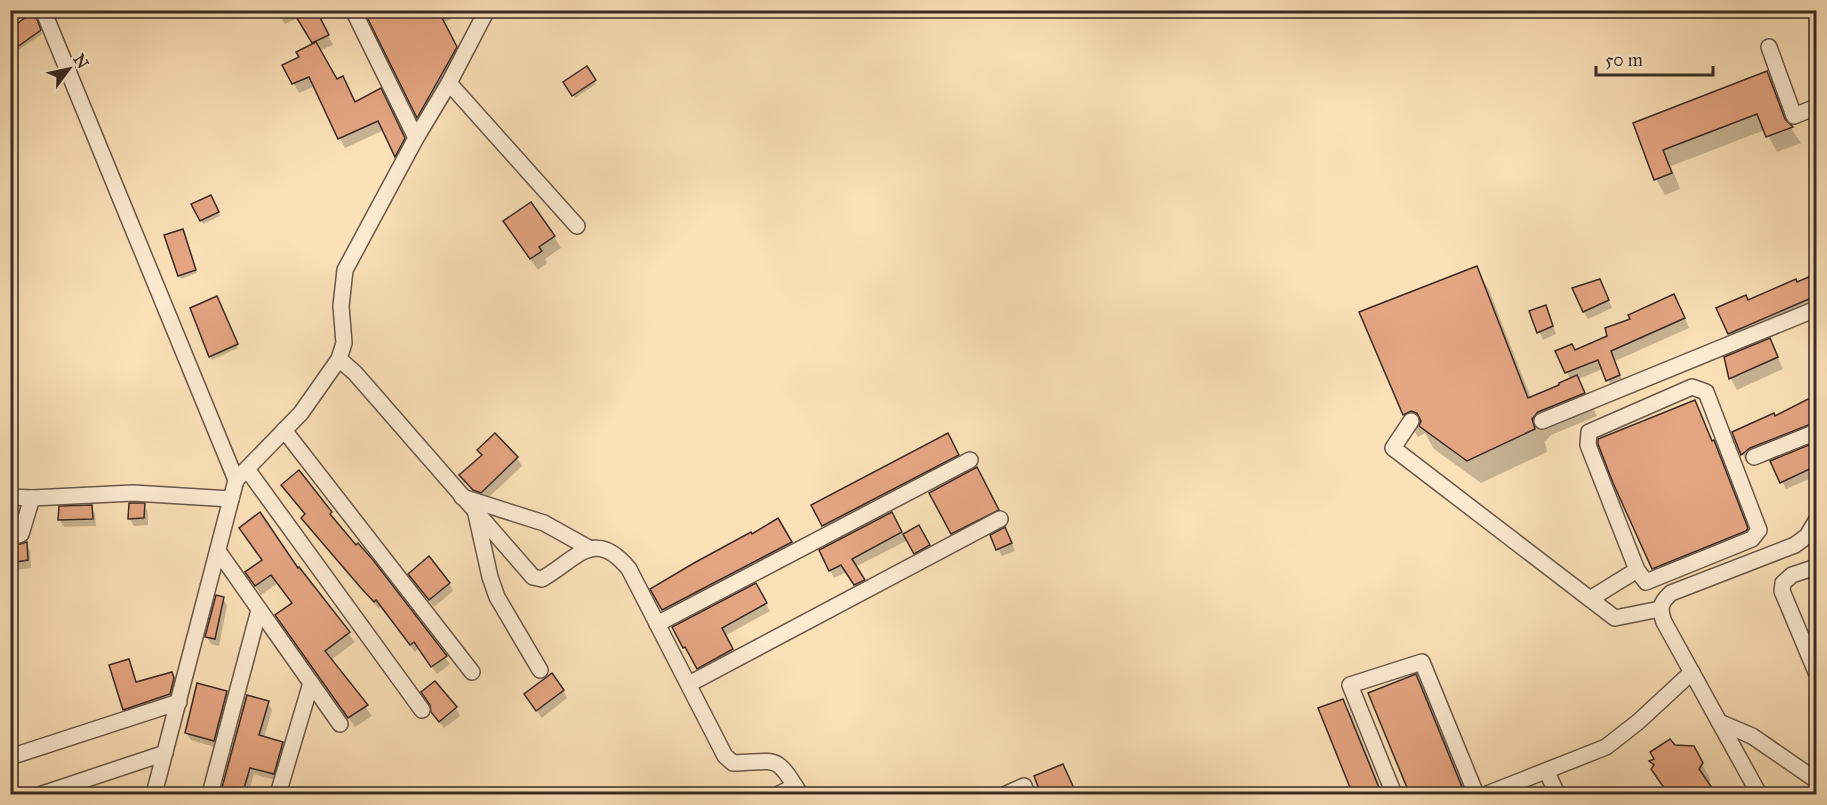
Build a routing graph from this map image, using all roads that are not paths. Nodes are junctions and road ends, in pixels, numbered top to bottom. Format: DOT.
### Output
graph roads {
  1 [pos="43,10"];
  2 [pos="353,10"];
  3 [pos="487,10"];
  4 [pos="1769,47"];
  5 [pos="449,83"];
  6 [pos="1816,107"];
  7 [pos="416,138"];
  8 [pos="577,226"];
  9 [pos="1816,309"];
  10 [pos="339,358"];
  11 [pos="1411,421"];
  12 [pos="1542,421"];
  13 [pos="284,430"];
  14 [pos="1816,432"];
  15 [pos="1754,457"];
  16 [pos="970,459"];
  17 [pos="242,474"];
  18 [pos="10,497"];
  19 [pos="462,497"];
  20 [pos="32,498"];
  21 [pos="231,499"];
  22 [pos="475,512"];
  23 [pos="1000,519"];
  24 [pos="1816,520"];
  25 [pos="10,538"];
  26 [pos="589,548"];
  27 [pos="218,551"];
  28 [pos="1816,567"];
  29 [pos="1637,570"];
  30 [pos="1590,599"];
  31 [pos="1660,609"];
  32 [pos="259,610"];
  33 [pos="657,624"];
  34 [pos="540,670"];
  35 [pos="472,672"];
  36 [pos="1692,672"];
  37 [pos="1816,672"];
  38 [pos="311,683"];
  39 [pos="688,684"];
  40 [pos="178,702"];
  41 [pos="422,710"];
  42 [pos="1719,723"];
  43 [pos="340,724"];
  44 [pos="165,753"];
  45 [pos="10,757"];
  46 [pos="1547,772"];
  47 [pos="1816,780"];
  48 [pos="797,790"];
  49 [pos="42,795"];
  50 [pos="154,795"];
  51 [pos="210,795"];
  52 [pos="278,795"];
  53 [pos="779,795"];
  54 [pos="1006,795"];
  55 [pos="1028,795"];
  56 [pos="1394,795"];
  57 [pos="1476,795"];
  58 [pos="1487,795"];
  59 [pos="1557,795"];
  60 [pos="1759,795"];
  1 -- 17 [label="street"];
  2 -- 7 [label="street"];
  3 -- 5 [label="street"];
  4 -- 6 [label="street"];
  5 -- 7 [label="street"];
  5 -- 8 [label="street"];
  7 -- 10 [label="street"];
  9 -- 12 [label="street"];
  10 -- 13 [label="street"];
  10 -- 19 [label="street"];
  11 -- 30 [label="street"];
  13 -- 17 [label="street"];
  13 -- 35 [label="street"];
  14 -- 15 [label="street"];
  16 -- 33 [label="street"];
  17 -- 21 [label="street"];
  17 -- 41 [label="street"];
  18 -- 20 [label="street"];
  19 -- 22 [label="street"];
  19 -- 26 [label="street"];
  20 -- 21 [label="street"];
  20 -- 25 [label="street"];
  21 -- 27 [label="street"];
  22 -- 26 [label="street"];
  22 -- 34 [label="street"];
  23 -- 39 [label="street"];
  24 -- 31 [label="street"];
  26 -- 33 [label="street"];
  27 -- 32 [label="street"];
  27 -- 40 [label="street"];
  28 -- 37 [label="street"];
  29 -- 29 [label="street"];
  29 -- 30 [label="street"];
  30 -- 31 [label="street"];
  31 -- 36 [label="street"];
  32 -- 38 [label="street"];
  32 -- 51 [label="street"];
  33 -- 39 [label="street"];
  36 -- 42 [label="street"];
  36 -- 46 [label="street"];
  38 -- 43 [label="street"];
  38 -- 52 [label="street"];
  39 -- 48 [label="street"];
  40 -- 44 [label="street"];
  40 -- 45 [label="street"];
  42 -- 47 [label="street"];
  42 -- 60 [label="street"];
  44 -- 49 [label="street"];
  44 -- 50 [label="street"];
  46 -- 58 [label="street"];
  46 -- 59 [label="street"];
  48 -- 53 [label="street"];
  54 -- 55 [label="street"];
  56 -- 57 [label="street"];
}
